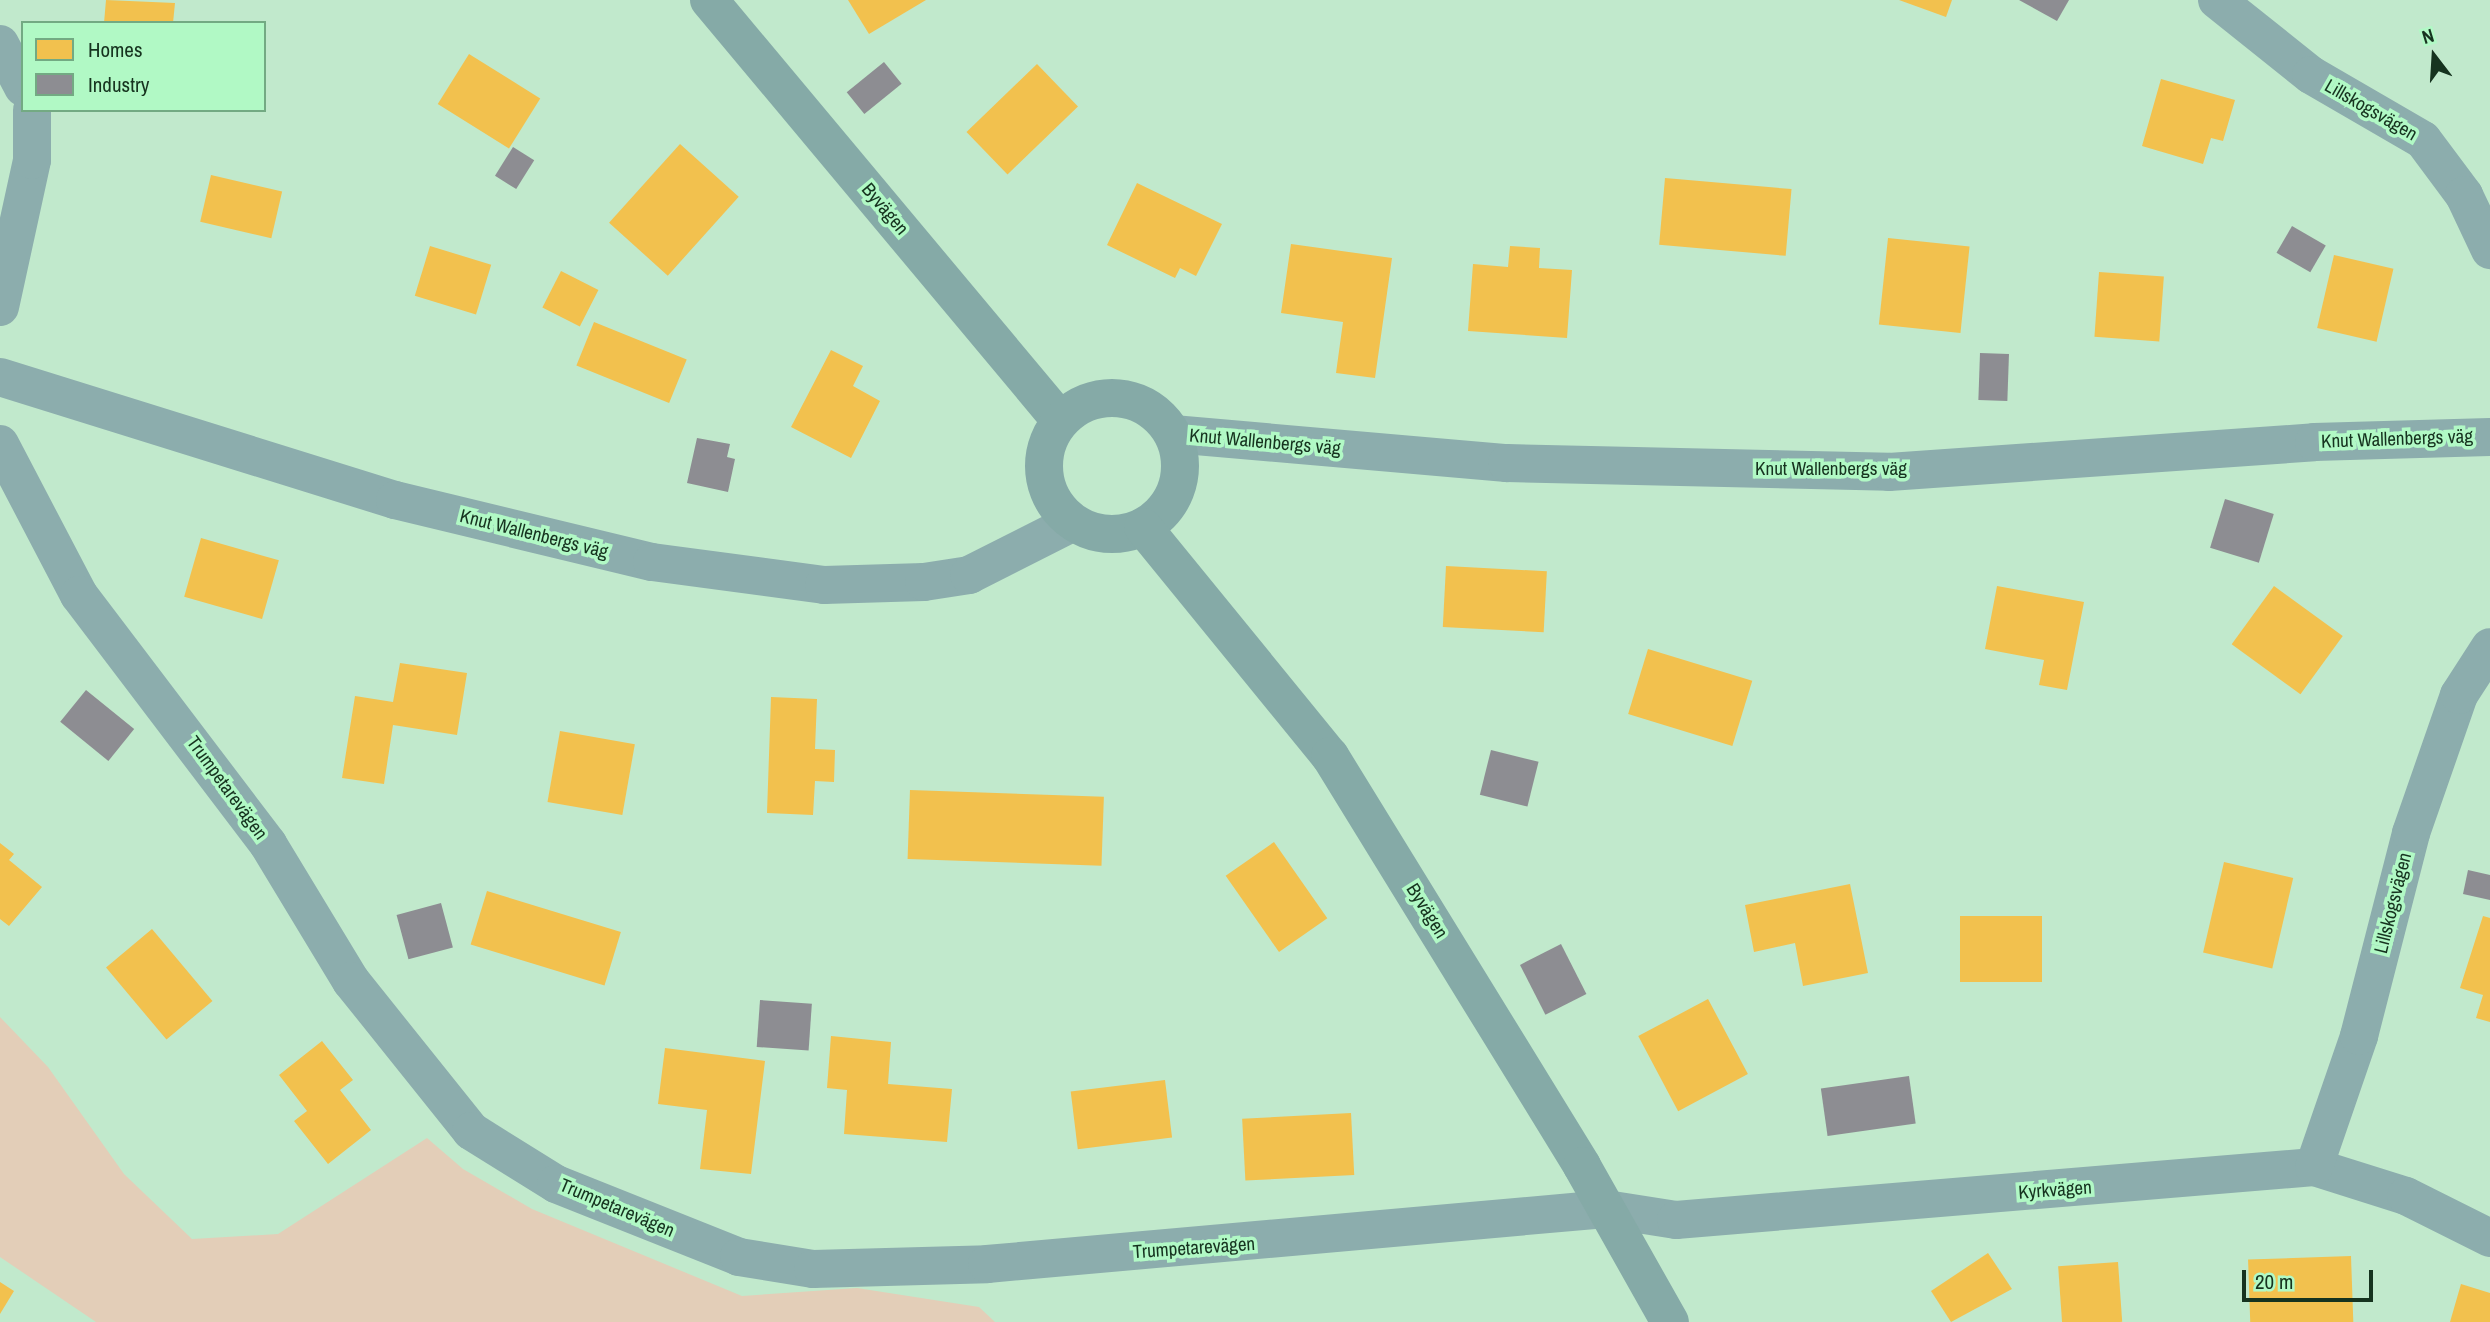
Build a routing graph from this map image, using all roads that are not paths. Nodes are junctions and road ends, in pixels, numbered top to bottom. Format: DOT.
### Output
graph roads {
  1 [pos="709,0"];
  2 [pos="2217,0"];
  3 [pos="0,44"];
  4 [pos="21,83"];
  5 [pos="32,112"];
  6 [pos="2490,250"];
  7 [pos="0,307"];
  8 [pos="0,377"];
  9 [pos="1060,420"];
  10 [pos="1173,434"];
  11 [pos="2490,437"];
  12 [pos="0,444"];
  13 [pos="1072,523"];
  14 [pos="1143,527"];
  15 [pos="2490,647"];
  16 [pos="2314,1167"];
  17 [pos="1606,1209"];
  18 [pos="2490,1237"];
  19 [pos="1670,1322"];
  1 -- 9 [label="street, Byvägen"];
  2 -- 6 [label="street, Lillskogsvägen"];
  3 -- 4 [label="street"];
  5 -- 7 [label="street"];
  8 -- 13 [label="street, Knut Wallenbergs väg"];
  9 -- 10 [label="street"];
  9 -- 13 [label="street"];
  10 -- 11 [label="street, Knut Wallenbergs väg"];
  10 -- 14 [label="street"];
  12 -- 17 [label="street, Trumpetarevägen"];
  13 -- 14 [label="street"];
  14 -- 17 [label="street, Byvägen"];
  15 -- 16 [label="street, Lillskogsvägen"];
  16 -- 17 [label="street, Kyrkvägen"];
  16 -- 18 [label="street, Kyrkvägen"];
  17 -- 19 [label="street, Byvägen"];
}
